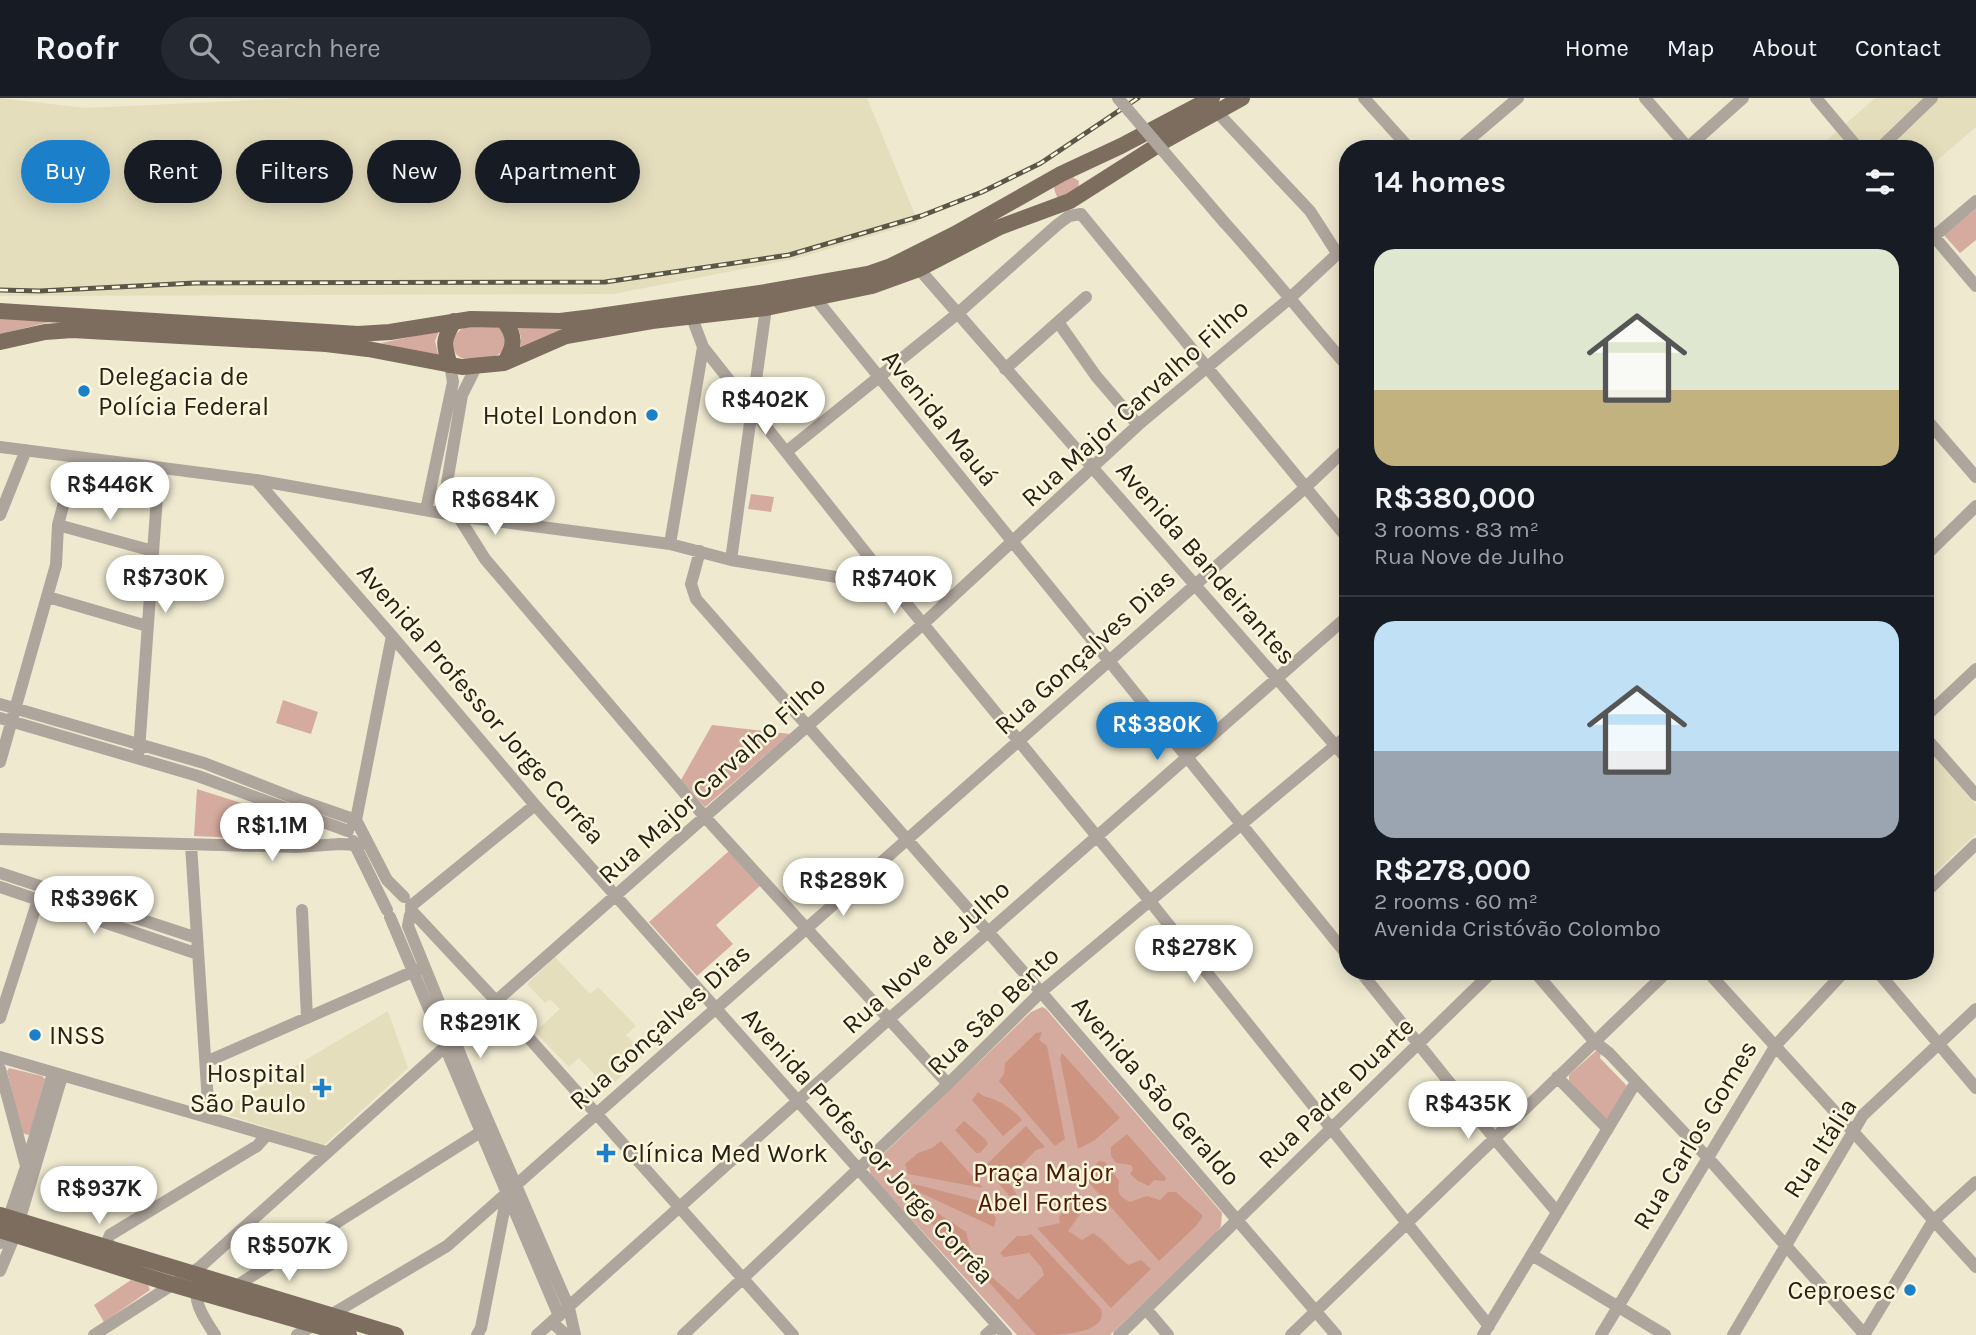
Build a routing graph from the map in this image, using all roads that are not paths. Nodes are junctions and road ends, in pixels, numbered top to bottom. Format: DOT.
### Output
graph roads {
  1 [pos="1118,98"];
  2 [pos="1242,98"];
  3 [pos="1518,98"];
  4 [pos="1645,98"];
  5 [pos="1743,98"];
  6 [pos="1816,98"];
  7 [pos="1932,98"];
  8 [pos="1370,100"];
  9 [pos="1214,105"];
  10 [pos="1403,140"];
  11 [pos="1469,140"];
  12 [pos="1681,140"];
  13 [pos="1697,140"];
  14 [pos="1851,140"];
  15 [pos="1888,140"];
  16 [pos="1072,168"];
  17 [pos="1049,180"];
  18 [pos="1086,191"];
  19 [pos="1976,201"];
  20 [pos="1051,206"];
  21 [pos="1081,214"];
  22 [pos="1052,229"];
  23 [pos="1934,238"];
  24 [pos="1339,245"];
  25 [pos="1934,245"];
  26 [pos="1339,251"];
  27 [pos="919,269"];
  28 [pos="1271,274"];
  29 [pos="1976,286"];
  30 [pos="1301,287"];
  31 [pos="1086,297"];
  32 [pos="816,299"];
  33 [pos="1289,299"];
  34 [pos="766,308"];
  35 [pos="0,311"];
  36 [pos="957,314"];
  37 [pos="691,316"];
  38 [pos="454,321"];
  39 [pos="504,321"];
  40 [pos="1058,322"];
  41 [pos="0,342"];
  42 [pos="703,347"];
  43 [pos="1339,357"];
  44 [pos="504,363"];
  45 [pos="450,365"];
  46 [pos="476,367"];
  47 [pos="1206,368"];
  48 [pos="1005,369"];
  49 [pos="879,379"];
  50 [pos="752,408"];
  51 [pos="1138,425"];
  52 [pos="1934,428"];
  53 [pos="447,444"];
  54 [pos="0,447"];
  55 [pos="26,450"];
  56 [pos="786,452"];
  57 [pos="1339,456"];
  58 [pos="82,458"];
  59 [pos="159,468"];
  60 [pos="1093,468"];
  61 [pos="1976,477"];
  62 [pos="256,480"];
  63 [pos="1306,487"];
  64 [pos="1976,506"];
  65 [pos="426,510"];
  66 [pos="442,513"];
  67 [pos="0,515"];
  68 [pos="458,516"];
  69 [pos="480,518"];
  70 [pos="58,525"];
  71 [pos="1339,527"];
  72 [pos="670,544"];
  73 [pos="1013,544"];
  74 [pos="1934,547"];
  75 [pos="153,551"];
  76 [pos="700,551"];
  77 [pos="485,559"];
  78 [pos="731,561"];
  79 [pos="1194,584"];
  80 [pos="892,586"];
  81 [pos="48,597"];
  82 [pos="923,624"];
  83 [pos="1339,624"];
  84 [pos="147,626"];
  85 [pos="392,636"];
  86 [pos="1109,661"];
  87 [pos="1976,669"];
  88 [pos="1276,678"];
  89 [pos="0,704"];
  90 [pos="1934,709"];
  91 [pos="9,716"];
  92 [pos="807,726"];
  93 [pos="1019,741"];
  94 [pos="1339,743"];
  95 [pos="140,745"];
  96 [pos="1335,746"];
  97 [pos="1934,747"];
  98 [pos="1339,750"];
  99 [pos="137,758"];
  100 [pos="1188,758"];
  101 [pos="0,762"];
  102 [pos="204,763"];
  103 [pos="198,776"];
  104 [pos="1976,795"];
  105 [pos="535,805"];
  106 [pos="705,817"];
  107 [pos="356,820"];
  108 [pos="1242,826"];
  109 [pos="348,831"];
  110 [pos="1096,837"];
  111 [pos="0,839"];
  112 [pos="906,840"];
  113 [pos="361,844"];
  114 [pos="1976,844"];
  115 [pos="191,845"];
  116 [pos="0,873"];
  117 [pos="1934,884"];
  118 [pos="0,887"];
  119 [pos="617,895"];
  120 [pos="38,900"];
  121 [pos="1149,900"];
  122 [pos="409,907"];
  123 [pos="302,910"];
  124 [pos="389,913"];
  125 [pos="807,928"];
  126 [pos="988,932"];
  127 [pos="197,938"];
  128 [pos="1339,945"];
  129 [pos="198,954"];
  130 [pos="419,969"];
  131 [pos="1367,980"];
  132 [pos="1484,980"];
  133 [pos="1542,980"];
  134 [pos="1659,980"];
  135 [pos="1715,980"];
  136 [pos="1837,980"];
  137 [pos="1885,980"];
  138 [pos="1041,992"];
  139 [pos="496,1001"];
  140 [pos="715,1008"];
  141 [pos="1976,1009"];
  142 [pos="0,1018"];
  143 [pos="307,1018"];
  144 [pos="889,1019"];
  145 [pos="1594,1042"];
  146 [pos="449,1043"];
  147 [pos="1418,1044"];
  148 [pos="1776,1045"];
  149 [pos="1939,1045"];
  150 [pos="0,1057"];
  151 [pos="206,1062"];
  152 [pos="0,1069"];
  153 [pos="57,1075"];
  154 [pos="1557,1077"];
  155 [pos="1636,1082"];
  156 [pos="948,1084"];
  157 [pos="1976,1088"];
  158 [pos="797,1101"];
  159 [pos="597,1113"];
  160 [pos="209,1118"];
  161 [pos="485,1129"];
  162 [pos="1608,1129"];
  163 [pos="1332,1130"];
  164 [pos="1853,1132"];
  165 [pos="266,1136"];
  166 [pos="1494,1138"];
  167 [pos="326,1152"];
  168 [pos="1709,1159"];
  169 [pos="26,1167"];
  170 [pos="859,1168"];
  171 [pos="1976,1181"];
  172 [pos="511,1190"];
  173 [pos="681,1208"];
  174 [pos="1557,1212"];
  175 [pos="1238,1221"];
  176 [pos="1933,1221"];
  177 [pos="1406,1224"];
  178 [pos="7,1228"];
  179 [pos="1786,1244"];
  180 [pos="105,1247"];
  181 [pos="1532,1255"];
  182 [pos="1976,1267"];
  183 [pos="0,1270"];
  184 [pos="196,1277"];
  185 [pos="743,1277"];
  186 [pos="171,1284"];
  187 [pos="236,1286"];
  188 [pos="1618,1307"];
  189 [pos="1146,1309"];
  190 [pos="1315,1312"];
  191 [pos="332,1314"];
  192 [pos="560,1315"];
  193 [pos="314,1325"];
  194 [pos="1002,1330"];
  195 [pos="1486,1331"];
  196 [pos="94,1335"];
  197 [pos="215,1335"];
  198 [pos="297,1335"];
  199 [pos="349,1335"];
  200 [pos="396,1335"];
  201 [pos="477,1335"];
  202 [pos="537,1335"];
  203 [pos="566,1335"];
  204 [pos="575,1335"];
  205 [pos="683,1335"];
  206 [pos="793,1335"];
  207 [pos="986,1335"];
  208 [pos="1119,1335"];
  209 [pos="1168,1335"];
  210 [pos="1291,1335"];
  211 [pos="1336,1335"];
  212 [pos="1601,1335"];
  213 [pos="1665,1335"];
  214 [pos="1733,1335"];
  215 [pos="1865,1335"];
  1 -- 28 [label="street, bridge"];
  2 -- 9 [label="main road"];
  3 -- 11 [label="street"];
  4 -- 12 [label="street"];
  5 -- 13 [label="street"];
  6 -- 14 [label="street"];
  7 -- 15 [label="street"];
  8 -- 10 [label="street"];
  9 -- 16 [label="main road"];
  9 -- 18 [label="main road"];
  9 -- 24 [label="street"];
  16 -- 17 [label="main road"];
  16 -- 18 [label="main road"];
  17 -- 20 [label="main road"];
  17 -- 39 [label="main road"];
  18 -- 20 [label="main road"];
  18 -- 21 [label="street"];
  19 -- 23 [label="street"];
  20 -- 22 [label="street"];
  20 -- 27 [label="main road"];
  21 -- 22 [label="street"];
  21 -- 47 [label="street"];
  22 -- 36 [label="street"];
  25 -- 29 [label="street"];
  26 -- 30 [label="street, Rua Major Carvalho Filho"];
  27 -- 32 [label="main road"];
  27 -- 36 [label="street, Avenida Bandeirantes"];
  28 -- 30 [label="street"];
  28 -- 33 [label="street"];
  30 -- 33 [label="street, Rua Major Carvalho Filho"];
  31 -- 40 [label="street"];
  32 -- 34 [label="main road"];
  32 -- 49 [label="street, Avenida Mauá"];
  33 -- 43 [label="street"];
  33 -- 47 [label="street, Rua Major Carvalho Filho"];
  34 -- 37 [label="main road"];
  34 -- 50 [label="street"];
  35 -- 38 [label="main road"];
  36 -- 48 [label="street, Avenida Bandeirantes"];
  36 -- 49 [label="street"];
  37 -- 42 [label="street"];
  37 -- 44 [label="main road"];
  38 -- 39 [label="main road"];
  38 -- 45 [label="main road"];
  39 -- 44 [label="main road"];
  40 -- 48 [label="street"];
  40 -- 51 [label="street"];
  41 -- 45 [label="main road"];
  42 -- 50 [label="street"];
  42 -- 72 [label="street"];
  44 -- 46 [label="main road"];
  45 -- 46 [label="main road"];
  45 -- 53 [label="street"];
  46 -- 53 [label="street"];
  47 -- 51 [label="street, Rua Major Carvalho Filho"];
  47 -- 63 [label="street"];
  48 -- 60 [label="street, Avenida Bandeirantes"];
  49 -- 56 [label="street"];
  49 -- 73 [label="street, Avenida Mauá"];
  50 -- 56 [label="street"];
  50 -- 78 [label="street"];
  51 -- 60 [label="street, Rua Major Carvalho Filho"];
  52 -- 61 [label="street"];
  53 -- 65 [label="street"];
  53 -- 66 [label="street"];
  54 -- 55 [label="street"];
  55 -- 58 [label="street"];
  55 -- 67 [label="street"];
  56 -- 80 [label="street"];
  57 -- 63 [label="street, Rua Gonçalves Dias"];
  58 -- 59 [label="street"];
  58 -- 70 [label="street"];
  59 -- 62 [label="street"];
  59 -- 75 [label="street"];
  60 -- 73 [label="street, Rua Major Carvalho Filho"];
  60 -- 79 [label="street, Avenida Bandeirantes"];
  62 -- 65 [label="street"];
  62 -- 85 [label="street, Avenida Professor Jorge Corrêa"];
  63 -- 71 [label="street"];
  63 -- 79 [label="street, Rua Gonçalves Dias"];
  64 -- 74 [label="street"];
  65 -- 66 [label="street"];
  66 -- 68 [label="street"];
  68 -- 69 [label="street"];
  68 -- 77 [label="street"];
  69 -- 72 [label="street"];
  69 -- 77 [label="street"];
  70 -- 75 [label="street"];
  70 -- 81 [label="street"];
  72 -- 76 [label="street"];
  73 -- 82 [label="street, Rua Major Carvalho Filho"];
  73 -- 86 [label="street, Avenida Mauá"];
  75 -- 84 [label="street"];
  76 -- 78 [label="street"];
  76 -- 92 [label="street, Avenida São Geraldo"];
  77 -- 106 [label="street"];
  78 -- 80 [label="street"];
  79 -- 86 [label="street, Rua Gonçalves Dias"];
  79 -- 88 [label="street, Avenida Bandeirantes"];
  80 -- 82 [label="street"];
  81 -- 84 [label="street"];
  81 -- 91 [label="street"];
  82 -- 92 [label="street, Rua Major Carvalho Filho"];
  82 -- 93 [label="street"];
  83 -- 88 [label="street, Rua Nove de Julho"];
  84 -- 95 [label="street"];
  85 -- 105 [label="street, Avenida Professor Jorge Corrêa"];
  85 -- 107 [label="street"];
  86 -- 93 [label="street, Rua Gonçalves Dias"];
  86 -- 100 [label="street, Avenida Mauá"];
  87 -- 90 [label="street"];
  88 -- 96 [label="street, Avenida Bandeirantes"];
  88 -- 100 [label="street, Rua Nove de Julho"];
  89 -- 91 [label="street"];
  91 -- 95 [label="street"];
  91 -- 99 [label="street"];
  91 -- 101 [label="street"];
  92 -- 106 [label="street, Rua Major Carvalho Filho"];
  92 -- 112 [label="street, Avenida São Geraldo"];
  93 -- 110 [label="street"];
  93 -- 112 [label="street, Rua Gonçalves Dias"];
  94 -- 96 [label="street, Rua São Bento"];
  95 -- 99 [label="street"];
  95 -- 102 [label="street"];
  96 -- 98 [label="street, Avenida Bandeirantes"];
  96 -- 108 [label="street, Rua São Bento"];
  97 -- 104 [label="street"];
  99 -- 103 [label="street"];
  100 -- 108 [label="street, Avenida Mauá"];
  100 -- 110 [label="street, Rua Nove de Julho"];
  102 -- 103 [label="street"];
  102 -- 107 [label="street"];
  103 -- 109 [label="street"];
  105 -- 119 [label="street, Avenida Professor Jorge Corrêa"];
  105 -- 122 [label="street"];
  106 -- 119 [label="street, Rua Major Carvalho Filho"];
  106 -- 125 [label="street"];
  107 -- 109 [label="street"];
  107 -- 113 [label="street"];
  108 -- 121 [label="street, Rua São Bento"];
  108 -- 128 [label="street, Avenida Mauá"];
  109 -- 113 [label="street"];
  110 -- 121 [label="street"];
  110 -- 126 [label="street, Rua Nove de Julho"];
  111 -- 115 [label="street"];
  112 -- 125 [label="street, Rua Gonçalves Dias"];
  112 -- 126 [label="street, Avenida São Geraldo"];
  113 -- 115 [label="street"];
  113 -- 122 [label="street"];
  113 -- 124 [label="street"];
  114 -- 117 [label="street"];
  115 -- 127 [label="street"];
  116 -- 127 [label="street"];
  118 -- 120 [label="street"];
  119 -- 139 [label="street, Rua Major Carvalho Filho"];
  119 -- 140 [label="street, Avenida Professor Jorge Corrêa"];
  120 -- 129 [label="street"];
  120 -- 142 [label="street"];
  121 -- 138 [label="street, Rua São Bento"];
  121 -- 163 [label="street"];
  122 -- 124 [label="street"];
  122 -- 124 [label="street"];
  122 -- 130 [label="street"];
  122 -- 139 [label="street"];
  123 -- 143 [label="street"];
  124 -- 130 [label="street"];
  125 -- 140 [label="street, Rua Gonçalves Dias"];
  125 -- 144 [label="street"];
  126 -- 138 [label="street, Avenida São Geraldo"];
  126 -- 144 [label="street, Rua Nove de Julho"];
  127 -- 129 [label="street"];
  129 -- 151 [label="street"];
  130 -- 143 [label="street"];
  130 -- 146 [label="street"];
  131 -- 147 [label="street"];
  132 -- 147 [label="street, Rua Padre Duarte"];
  133 -- 145 [label="street"];
  134 -- 145 [label="street"];
  135 -- 148 [label="street"];
  136 -- 148 [label="street, Rua Carlos Gomes"];
  137 -- 149 [label="street"];
  138 -- 156 [label="street, Rua São Bento"];
  138 -- 175 [label="street, Avenida São Geraldo"];
  139 -- 146 [label="street, Rua Major Carvalho Filho"];
  139 -- 159 [label="street"];
  140 -- 158 [label="street, Avenida Professor Jorge Corrêa"];
  140 -- 159 [label="street, Rua Gonçalves Dias"];
  141 -- 149 [label="street, Rua Itália"];
  143 -- 151 [label="street"];
  144 -- 156 [label="street"];
  144 -- 158 [label="street, Rua Nove de Julho"];
  145 -- 154 [label="street"];
  145 -- 155 [label="street"];
  146 -- 161 [label="street"];
  146 -- 167 [label="street, Rua Major Carvalho Filho"];
  147 -- 163 [label="street, Rua Padre Duarte"];
  147 -- 166 [label="street"];
  148 -- 164 [label="street"];
  148 -- 168 [label="street, Rua Carlos Gomes"];
  149 -- 157 [label="street"];
  149 -- 164 [label="street, Rua Itália"];
  150 -- 153 [label="street"];
  151 -- 160 [label="street"];
  152 -- 169 [label="street"];
  153 -- 160 [label="street"];
  153 -- 169 [label="street"];
  153 -- 178 [label="street"];
  154 -- 162 [label="street"];
  154 -- 166 [label="street"];
  155 -- 162 [label="street"];
  155 -- 168 [label="street"];
  156 -- 170 [label="street, Rua São Bento"];
  158 -- 170 [label="street, Avenida Professor Jorge Corrêa"];
  158 -- 173 [label="street, Rua Nove de Julho"];
  159 -- 172 [label="street, Rua Gonçalves Dias"];
  159 -- 173 [label="street"];
  160 -- 165 [label="street"];
  161 -- 172 [label="street"];
  161 -- 187 [label="street"];
  162 -- 174 [label="street"];
  163 -- 175 [label="street, Rua Padre Duarte"];
  163 -- 177 [label="street"];
  164 -- 176 [label="street"];
  164 -- 179 [label="street, Rua Itália"];
  165 -- 167 [label="street"];
  165 -- 180 [label="street"];
  166 -- 174 [label="street"];
  166 -- 177 [label="street"];
  167 -- 184 [label="street, Rua Major Carvalho Filho"];
  168 -- 179 [label="street"];
  168 -- 188 [label="street, Rua Carlos Gomes"];
  169 -- 178 [label="street"];
  170 -- 185 [label="street, Rua São Bento"];
  170 -- 194 [label="street, Avenida Professor Jorge Corrêa"];
  171 -- 176 [label="street"];
  172 -- 191 [label="street, Rua Gonçalves Dias"];
  172 -- 192 [label="street"];
  172 -- 201 [label="street"];
  173 -- 185 [label="street"];
  173 -- 192 [label="street, Rua Nove de Julho"];
  174 -- 181 [label="street"];
  175 -- 189 [label="street, Rua Padre Duarte"];
  175 -- 190 [label="street, Avenida São Geraldo"];
  176 -- 182 [label="street"];
  176 -- 215 [label="street"];
  177 -- 190 [label="street"];
  177 -- 195 [label="street"];
  178 -- 180 [label="main road"];
  178 -- 183 [label="street"];
  178 -- 186 [label="main road"];
  179 -- 214 [label="street, Rua Itália"];
  179 -- 215 [label="street"];
  180 -- 184 [label="main road"];
  181 -- 188 [label="street"];
  181 -- 195 [label="street"];
  184 -- 186 [label="main road"];
  184 -- 187 [label="main road"];
  184 -- 193 [label="main road"];
  184 -- 197 [label="street"];
  185 -- 205 [label="street, Rua São Bento"];
  185 -- 206 [label="street"];
  186 -- 196 [label="street"];
  187 -- 191 [label="main road"];
  188 -- 212 [label="street, Rua Carlos Gomes"];
  188 -- 213 [label="street"];
  189 -- 208 [label="street, Rua Padre Duarte"];
  189 -- 209 [label="street"];
  190 -- 210 [label="street"];
  190 -- 211 [label="street, Avenida São Geraldo"];
  191 -- 193 [label="street, Rua Gonçalves Dias"];
  191 -- 200 [label="main road"];
  192 -- 202 [label="street, Rua Nove de Julho"];
  192 -- 203 [label="street"];
  192 -- 204 [label="street"];
  193 -- 198 [label="street, Rua Gonçalves Dias"];
  193 -- 199 [label="main road"];
  194 -- 207 [label="street"];
}
